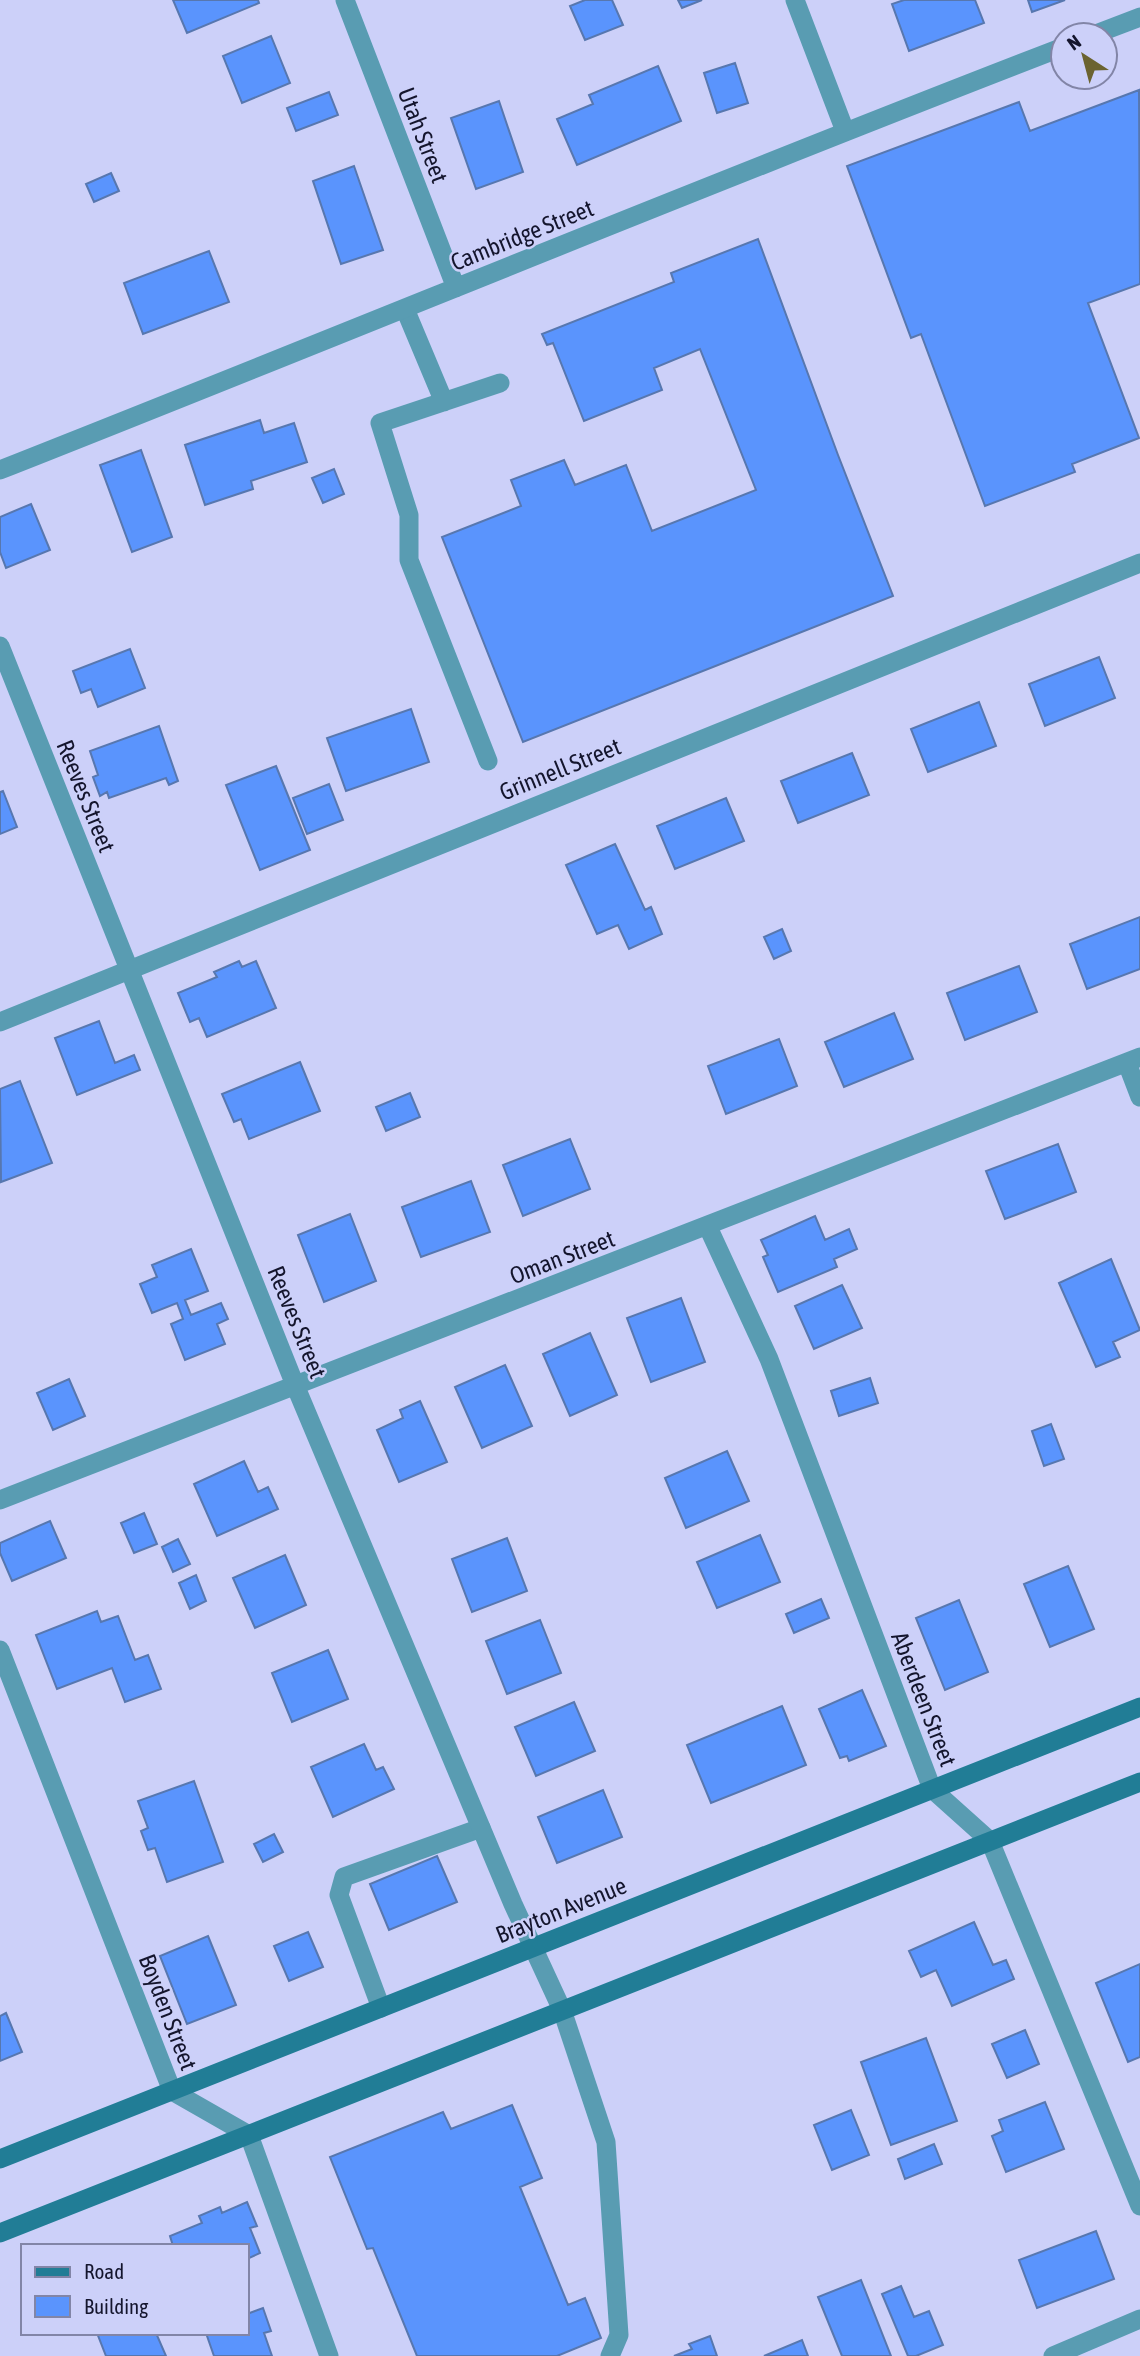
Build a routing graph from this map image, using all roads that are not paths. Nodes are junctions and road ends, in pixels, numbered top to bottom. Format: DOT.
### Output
graph roads {
  1 [pos="345,0"];
  2 [pos="795,0"];
  3 [pos="1140,17"];
  4 [pos="1119,25"];
  5 [pos="1049,52"];
  6 [pos="845,131"];
  7 [pos="456,288"];
  8 [pos="405,309"];
  9 [pos="500,383"];
  10 [pos="444,402"];
  11 [pos="0,470"];
  12 [pos="1140,563"];
  13 [pos="0,646"];
  14 [pos="488,761"];
  15 [pos="128,970"];
  16 [pos="0,1022"];
  17 [pos="1133,1060"];
  18 [pos="1140,1097"];
  19 [pos="708,1227"];
  20 [pos="296,1385"];
  21 [pos="0,1500"];
  22 [pos="0,1650"];
  23 [pos="1140,1707"];
  24 [pos="1140,1782"];
  25 [pos="932,1789"];
  26 [pos="481,1828"];
  27 [pos="990,1841"];
  28 [pos="533,1947"];
  29 [pos="381,2008"];
  30 [pos="562,2010"];
  31 [pos="172,2091"];
  32 [pos="249,2135"];
  33 [pos="0,2159"];
  34 [pos="1140,2206"];
  35 [pos="0,2233"];
  36 [pos="1140,2319"];
  37 [pos="329,2356"];
  38 [pos="610,2356"];
  39 [pos="1053,2356"];
  1 -- 7 [label="street, Utah Street"];
  2 -- 6 [label="street"];
  3 -- 4 [label="street"];
  5 -- 6 [label="street, Cambridge Street"];
  6 -- 7 [label="street, Cambridge Street"];
  7 -- 8 [label="street, Cambridge Street"];
  8 -- 10 [label="street"];
  8 -- 11 [label="street, Cambridge Street"];
  9 -- 10 [label="street"];
  10 -- 14 [label="street"];
  12 -- 15 [label="street, Grinnell Street"];
  13 -- 15 [label="street, Reeves Street"];
  15 -- 16 [label="street, Grinnell Street"];
  15 -- 20 [label="street, Reeves Street"];
  17 -- 18 [label="street"];
  17 -- 19 [label="street, Oman Street"];
  19 -- 20 [label="street, Oman Street"];
  19 -- 25 [label="street, Aberdeen Street"];
  20 -- 21 [label="street, Oman Street"];
  20 -- 26 [label="street, Reeves Street"];
  22 -- 31 [label="street, Boyden Street"];
  23 -- 25 [label="main road, Brayton Avenue"];
  24 -- 27 [label="main road"];
  25 -- 27 [label="street, Aberdeen Street"];
  25 -- 28 [label="main road, Brayton Avenue"];
  26 -- 28 [label="street, Reeves Street"];
  26 -- 29 [label="street"];
  27 -- 30 [label="main road"];
  27 -- 34 [label="street, Aberdeen Street"];
  28 -- 29 [label="main road, Brayton Avenue"];
  28 -- 30 [label="street, Reeves Street"];
  29 -- 31 [label="main road, Brayton Avenue"];
  30 -- 32 [label="main road"];
  30 -- 38 [label="street, Reeves Street"];
  31 -- 32 [label="street, Boyden Street"];
  31 -- 33 [label="main road, Brayton Avenue"];
  32 -- 35 [label="main road"];
  32 -- 37 [label="street"];
  36 -- 39 [label="street"];
}
